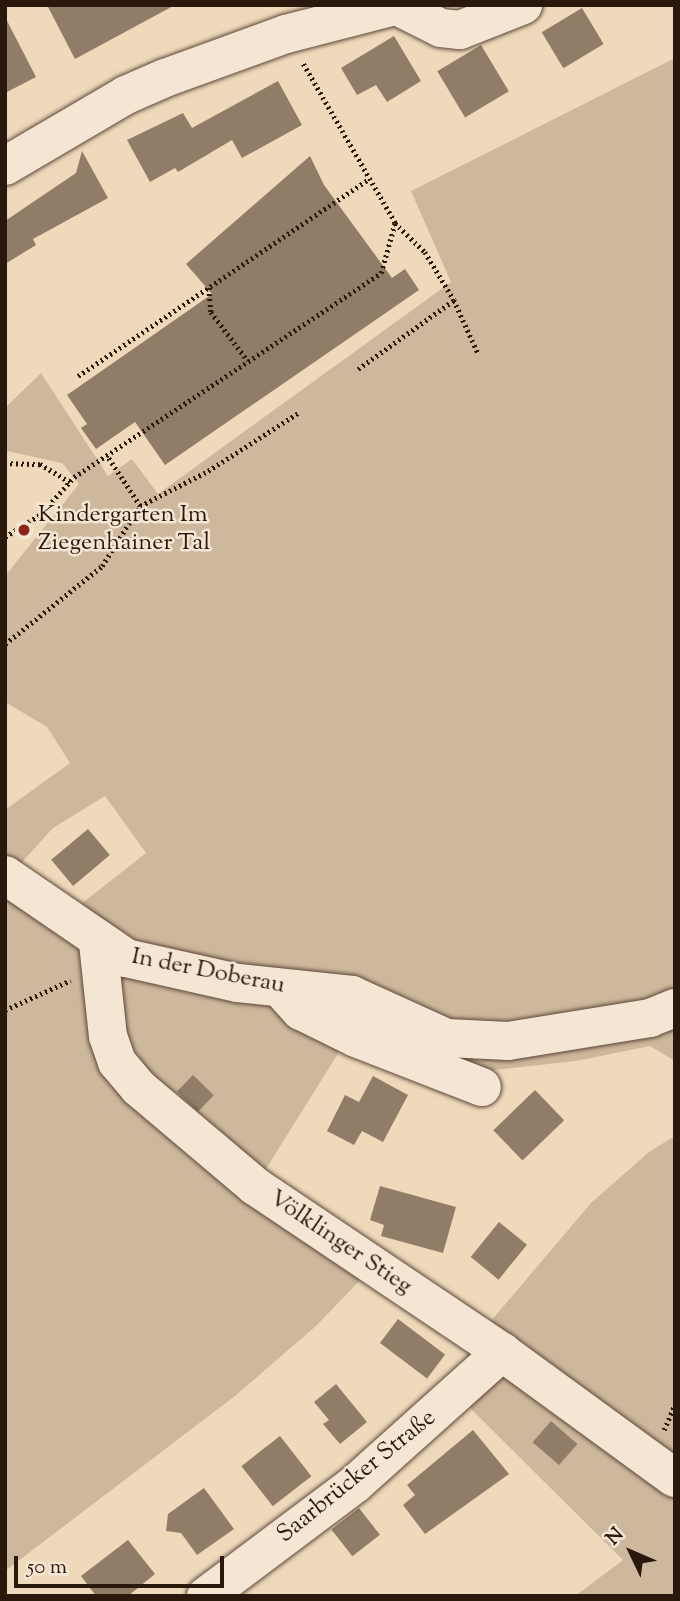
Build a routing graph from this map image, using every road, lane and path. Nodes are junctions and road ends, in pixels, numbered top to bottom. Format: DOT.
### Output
graph roads {
  1 [pos="523,5"];
  2 [pos="398,6"];
  3 [pos="286,34"];
  4 [pos="5,166"];
  5 [pos="367,180"];
  6 [pos="395,223"];
  7 [pos="209,287"];
  8 [pos="454,300"];
  9 [pos="478,353"];
  10 [pos="248,361"];
  11 [pos="358,369"];
  12 [pos="78,376"];
  13 [pos="298,413"];
  14 [pos="107,456"];
  15 [pos="5,463"];
  16 [pos="72,480"];
  17 [pos="140,506"];
  18 [pos="5,537"];
  19 [pos="5,644"];
  20 [pos="5,875"];
  21 [pos="100,955"];
  22 [pos="280,988"];
  23 [pos="675,1008"];
  24 [pos="5,1010"];
  25 [pos="482,1087"];
  26 [pos="502,1352"];
  27 [pos="675,1478"];
  28 [pos="206,1596"];
  1 -- 2 [label="street"];
  2 -- 3 [label="street"];
  3 -- 4 [label="street"];
  3 -- 5 [label="path"];
  5 -- 6 [label="path"];
  5 -- 7 [label="path"];
  6 -- 8 [label="path"];
  6 -- 10 [label="path"];
  7 -- 10 [label="path"];
  7 -- 12 [label="path"];
  8 -- 9 [label="path"];
  8 -- 11 [label="path"];
  10 -- 14 [label="path"];
  13 -- 17 [label="path"];
  14 -- 16 [label="path"];
  14 -- 17 [label="path"];
  15 -- 16 [label="path"];
  16 -- 18 [label="path"];
  17 -- 19 [label="path"];
  20 -- 21 [label="street, In der Doberau"];
  21 -- 22 [label="street, In der Doberau"];
  21 -- 24 [label="path"];
  21 -- 26 [label="street, Völklinger Stieg"];
  22 -- 23 [label="street, In der Doberau"];
  22 -- 25 [label="street"];
  26 -- 27 [label="street, Völklinger Stieg"];
  26 -- 28 [label="street, Saarbrücker Straße"];
}
